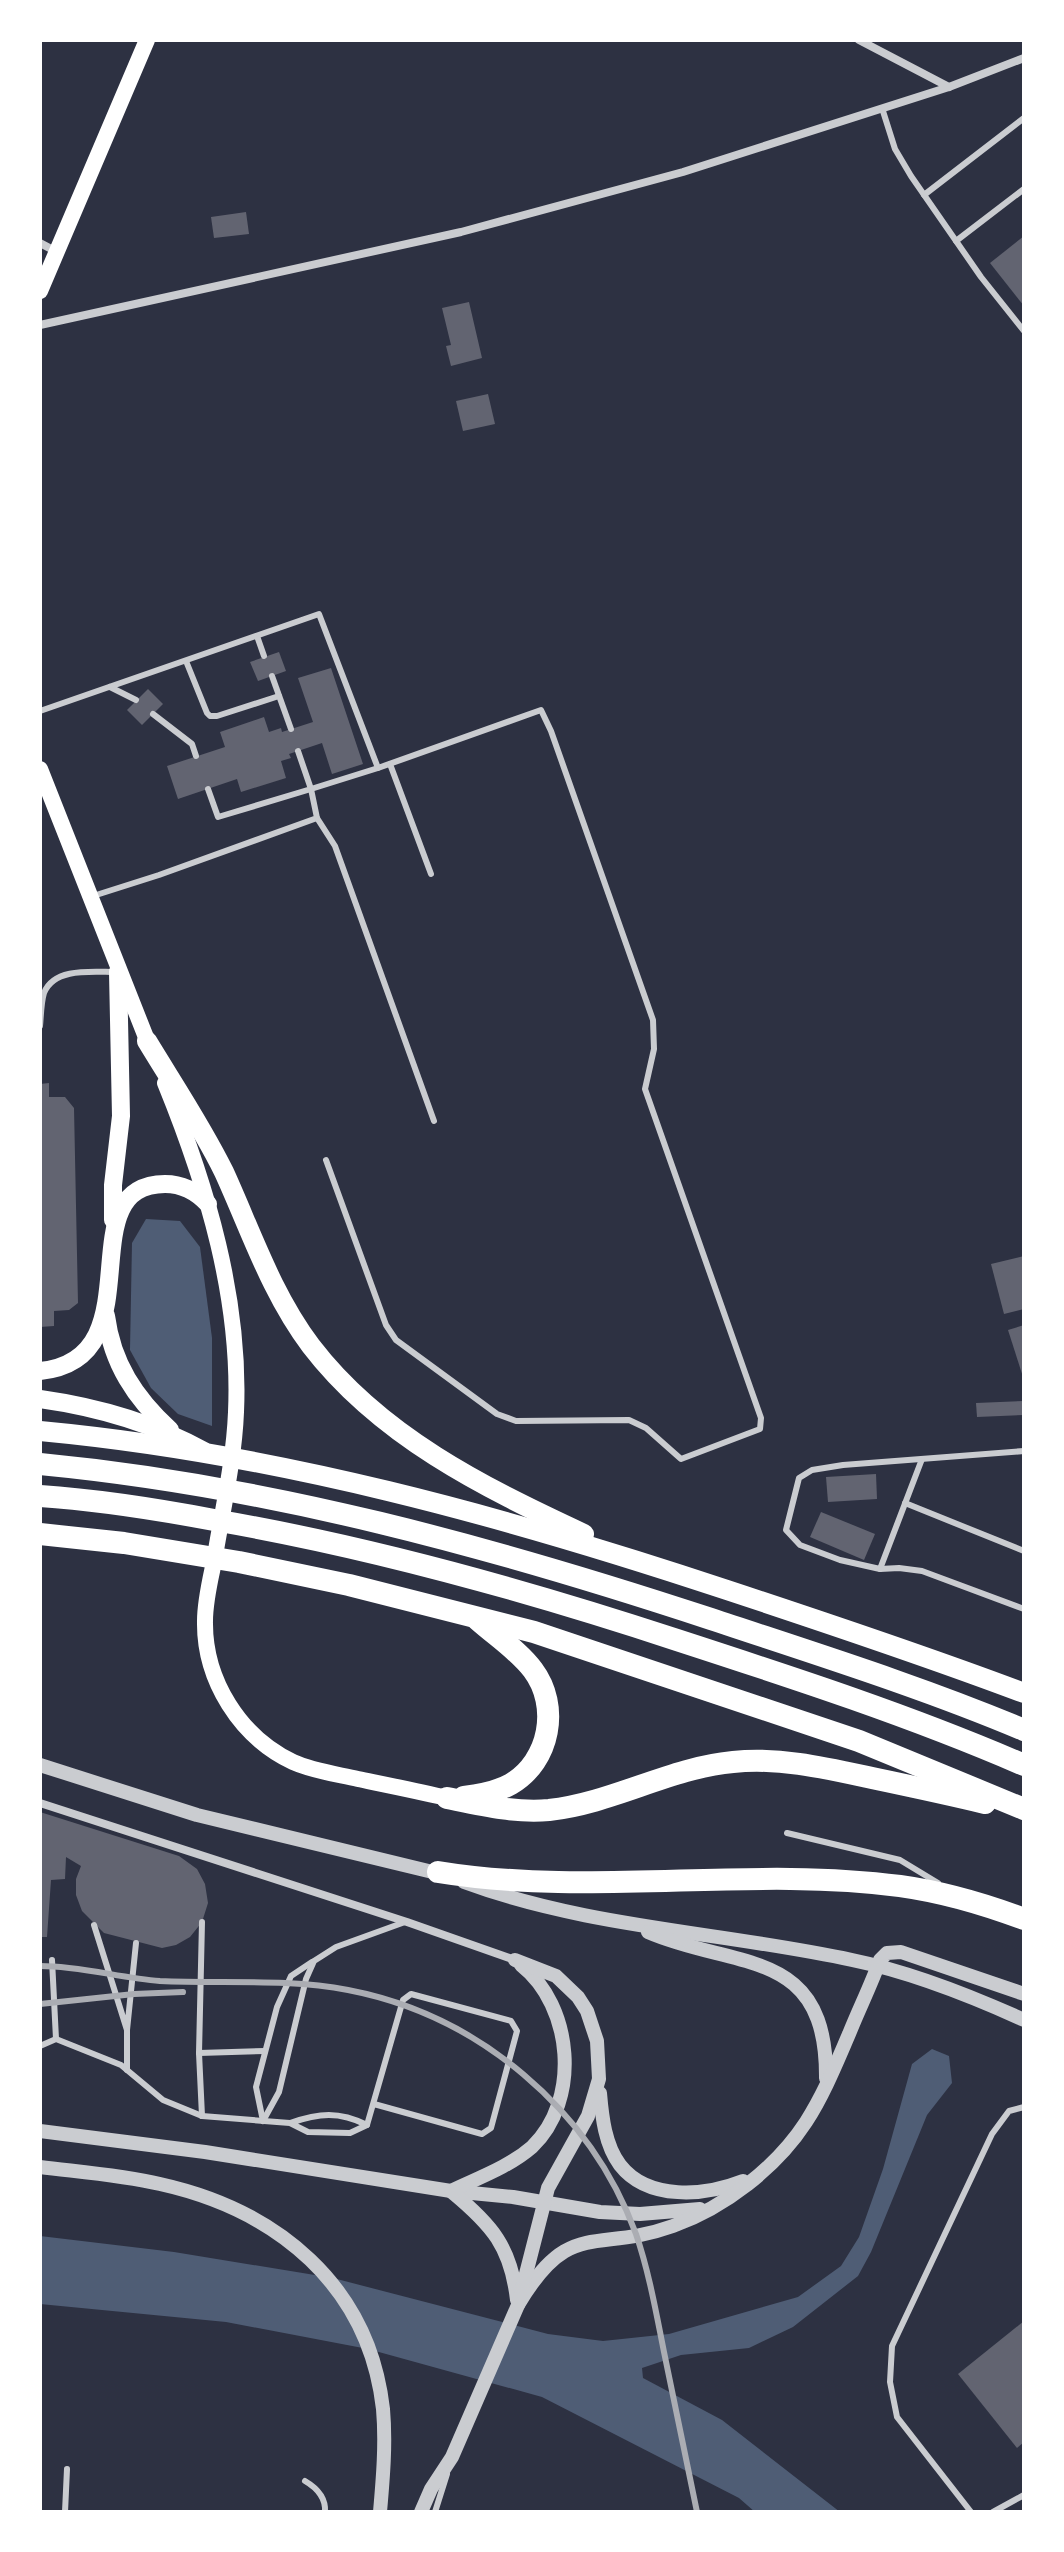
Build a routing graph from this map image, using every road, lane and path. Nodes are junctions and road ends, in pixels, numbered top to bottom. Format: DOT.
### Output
graph roads {
  1 [pos="147,40"];
  2 [pos="859,40"];
  3 [pos="1024,58"];
  4 [pos="949,87"];
  5 [pos="882,108"];
  6 [pos="1024,118"];
  7 [pos="1024,189"];
  8 [pos="924,195"];
  9 [pos="956,241"];
  10 [pos="40,243"];
  11 [pos="58,252"];
  12 [pos="40,291"];
  13 [pos="40,325"];
  14 [pos="1024,331"];
  15 [pos="257,636"];
  16 [pos="264,656"];
  17 [pos="186,661"];
  18 [pos="272,676"];
  19 [pos="110,687"];
  20 [pos="279,696"];
  21 [pos="136,700"];
  22 [pos="40,711"];
  23 [pos="153,714"];
  24 [pos="291,729"];
  25 [pos="298,751"];
  26 [pos="196,756"];
  27 [pos="390,764"];
  28 [pos="378,768"];
  29 [pos="40,769"];
  30 [pos="208,789"];
  31 [pos="311,789"];
  32 [pos="317,818"];
  33 [pos="431,874"];
  34 [pos="89,897"];
  35 [pos="118,972"];
  36 [pos="40,1026"];
  37 [pos="147,1041"];
  38 [pos="434,1121"];
  39 [pos="326,1160"];
  40 [pos="208,1204"];
  41 [pos="112,1246"];
  42 [pos="106,1308"];
  43 [pos="40,1371"];
  44 [pos="40,1399"];
  45 [pos="40,1431"];
  46 [pos="175,1435"];
  47 [pos="1024,1451"];
  48 [pos="213,1456"];
  49 [pos="922,1459"];
  50 [pos="40,1464"];
  51 [pos="40,1496"];
  52 [pos="905,1503"];
  53 [pos="40,1534"];
  54 [pos="1024,1551"];
  55 [pos="649,1564"];
  56 [pos="880,1569"];
  57 [pos="1024,1609"];
  58 [pos="474,1616"];
  59 [pos="1024,1693"];
  60 [pos="1024,1730"];
  61 [pos="40,1765"];
  62 [pos="1024,1765"];
  63 [pos="447,1798"];
  64 [pos="40,1803"];
  65 [pos="1024,1810"];
  66 [pos="787,1833"];
  67 [pos="438,1872"];
  68 [pos="964,1899"];
  69 [pos="1024,1903"];
  70 [pos="1024,1919"];
  71 [pos="202,1922"];
  72 [pos="407,1922"];
  73 [pos="625,1922"];
  74 [pos="94,1925"];
  75 [pos="136,1943"];
  76 [pos="52,1960"];
  77 [pos="515,1960"];
  78 [pos="314,1961"];
  79 [pos="878,1966"];
  80 [pos="1024,1994"];
  81 [pos="1024,2020"];
  82 [pos="127,2030"];
  83 [pos="56,2039"];
  84 [pos="40,2046"];
  85 [pos="265,2051"];
  86 [pos="199,2053"];
  87 [pos="127,2070"];
  88 [pos="599,2079"];
  89 [pos="826,2086"];
  90 [pos="374,2104"];
  91 [pos="1024,2107"];
  92 [pos="202,2116"];
  93 [pos="263,2121"];
  94 [pos="290,2123"];
  95 [pos="367,2125"];
  96 [pos="40,2131"];
  97 [pos="40,2167"];
  98 [pos="758,2175"];
  99 [pos="451,2191"];
  100 [pos="543,2203"];
  101 [pos="708,2208"];
  102 [pos="518,2305"];
  103 [pos="452,2457"];
  104 [pos="67,2469"];
  105 [pos="305,2481"];
  106 [pos="1024,2495"];
  107 [pos="65,2512"];
  108 [pos="325,2512"];
  109 [pos="380,2512"];
  110 [pos="421,2512"];
  111 [pos="435,2512"];
  112 [pos="971,2512"];
  113 [pos="993,2512"];
  1 -- 11 [label="main road"];
  2 -- 4 [label="street"];
  3 -- 4 [label="street"];
  4 -- 5 [label="street"];
  5 -- 8 [label="lane"];
  5 -- 13 [label="street"];
  6 -- 8 [label="lane"];
  7 -- 9 [label="lane"];
  8 -- 9 [label="lane"];
  9 -- 14 [label="lane"];
  10 -- 11 [label="street"];
  11 -- 12 [label="main road"];
  15 -- 16 [label="lane"];
  15 -- 17 [label="lane"];
  15 -- 28 [label="lane"];
  17 -- 19 [label="lane"];
  17 -- 20 [label="lane"];
  18 -- 20 [label="lane"];
  19 -- 21 [label="lane"];
  19 -- 22 [label="lane"];
  20 -- 24 [label="lane"];
  23 -- 26 [label="lane"];
  25 -- 31 [label="lane"];
  27 -- 28 [label="lane"];
  27 -- 33 [label="lane"];
  27 -- 39 [label="lane"];
  28 -- 31 [label="lane"];
  29 -- 34 [label="main road"];
  30 -- 31 [label="lane"];
  31 -- 32 [label="lane"];
  32 -- 34 [label="lane"];
  32 -- 38 [label="lane"];
  34 -- 35 [label="main road"];
  35 -- 36 [label="lane"];
  35 -- 37 [label="main road"];
  35 -- 41 [label="main road"];
  37 -- 40 [label="main road"];
  37 -- 55 [label="highway"];
  40 -- 41 [label="main road"];
  40 -- 63 [label="main road"];
  41 -- 42 [label="main road"];
  42 -- 43 [label="main road"];
  42 -- 46 [label="main road"];
  44 -- 46 [label="main road"];
  45 -- 48 [label="highway"];
  46 -- 48 [label="main road"];
  47 -- 49 [label="lane"];
  48 -- 55 [label="highway"];
  49 -- 52 [label="lane"];
  49 -- 56 [label="lane"];
  50 -- 60 [label="highway"];
  51 -- 62 [label="highway"];
  52 -- 54 [label="lane"];
  52 -- 56 [label="lane"];
  53 -- 58 [label="highway"];
  55 -- 59 [label="highway"];
  56 -- 57 [label="lane"];
  58 -- 63 [label="highway"];
  58 -- 65 [label="highway"];
  61 -- 67 [label="street"];
  63 -- 65 [label="highway"];
  64 -- 72 [label="street"];
  66 -- 68 [label="lane"];
  67 -- 68 [label="highway"];
  67 -- 73 [label="street"];
  68 -- 69 [label="highway"];
  68 -- 70 [label="highway"];
  71 -- 86 [label="lane"];
  72 -- 77 [label="street"];
  72 -- 78 [label="lane"];
  73 -- 79 [label="street"];
  73 -- 89 [label="street"];
  74 -- 82 [label="lane"];
  75 -- 82 [label="lane"];
  76 -- 83 [label="lane"];
  77 -- 88 [label="street"];
  77 -- 99 [label="street"];
  78 -- 85 [label="lane"];
  78 -- 93 [label="lane"];
  79 -- 80 [label="street"];
  79 -- 81 [label="street"];
  79 -- 89 [label="street"];
  82 -- 87 [label="lane"];
  83 -- 84 [label="lane"];
  83 -- 87 [label="lane"];
  85 -- 86 [label="lane"];
  85 -- 93 [label="lane"];
  86 -- 92 [label="lane"];
  87 -- 92 [label="lane"];
  88 -- 98 [label="street"];
  88 -- 100 [label="street"];
  89 -- 98 [label="street"];
  90 -- 90 [label="lane"];
  90 -- 95 [label="lane"];
  91 -- 112 [label="lane"];
  92 -- 93 [label="lane"];
  93 -- 94 [label="lane"];
  94 -- 95 [label="lane"];
  94 -- 95 [label="lane"];
  96 -- 99 [label="street"];
  97 -- 109 [label="street"];
  98 -- 101 [label="street"];
  99 -- 100 [label="street"];
  99 -- 102 [label="street"];
  100 -- 101 [label="street"];
  100 -- 102 [label="street"];
  101 -- 102 [label="street"];
  102 -- 103 [label="street"];
  103 -- 110 [label="street"];
  103 -- 111 [label="lane"];
  104 -- 107 [label="lane"];
  105 -- 108 [label="lane"];
  106 -- 113 [label="lane"];
}
